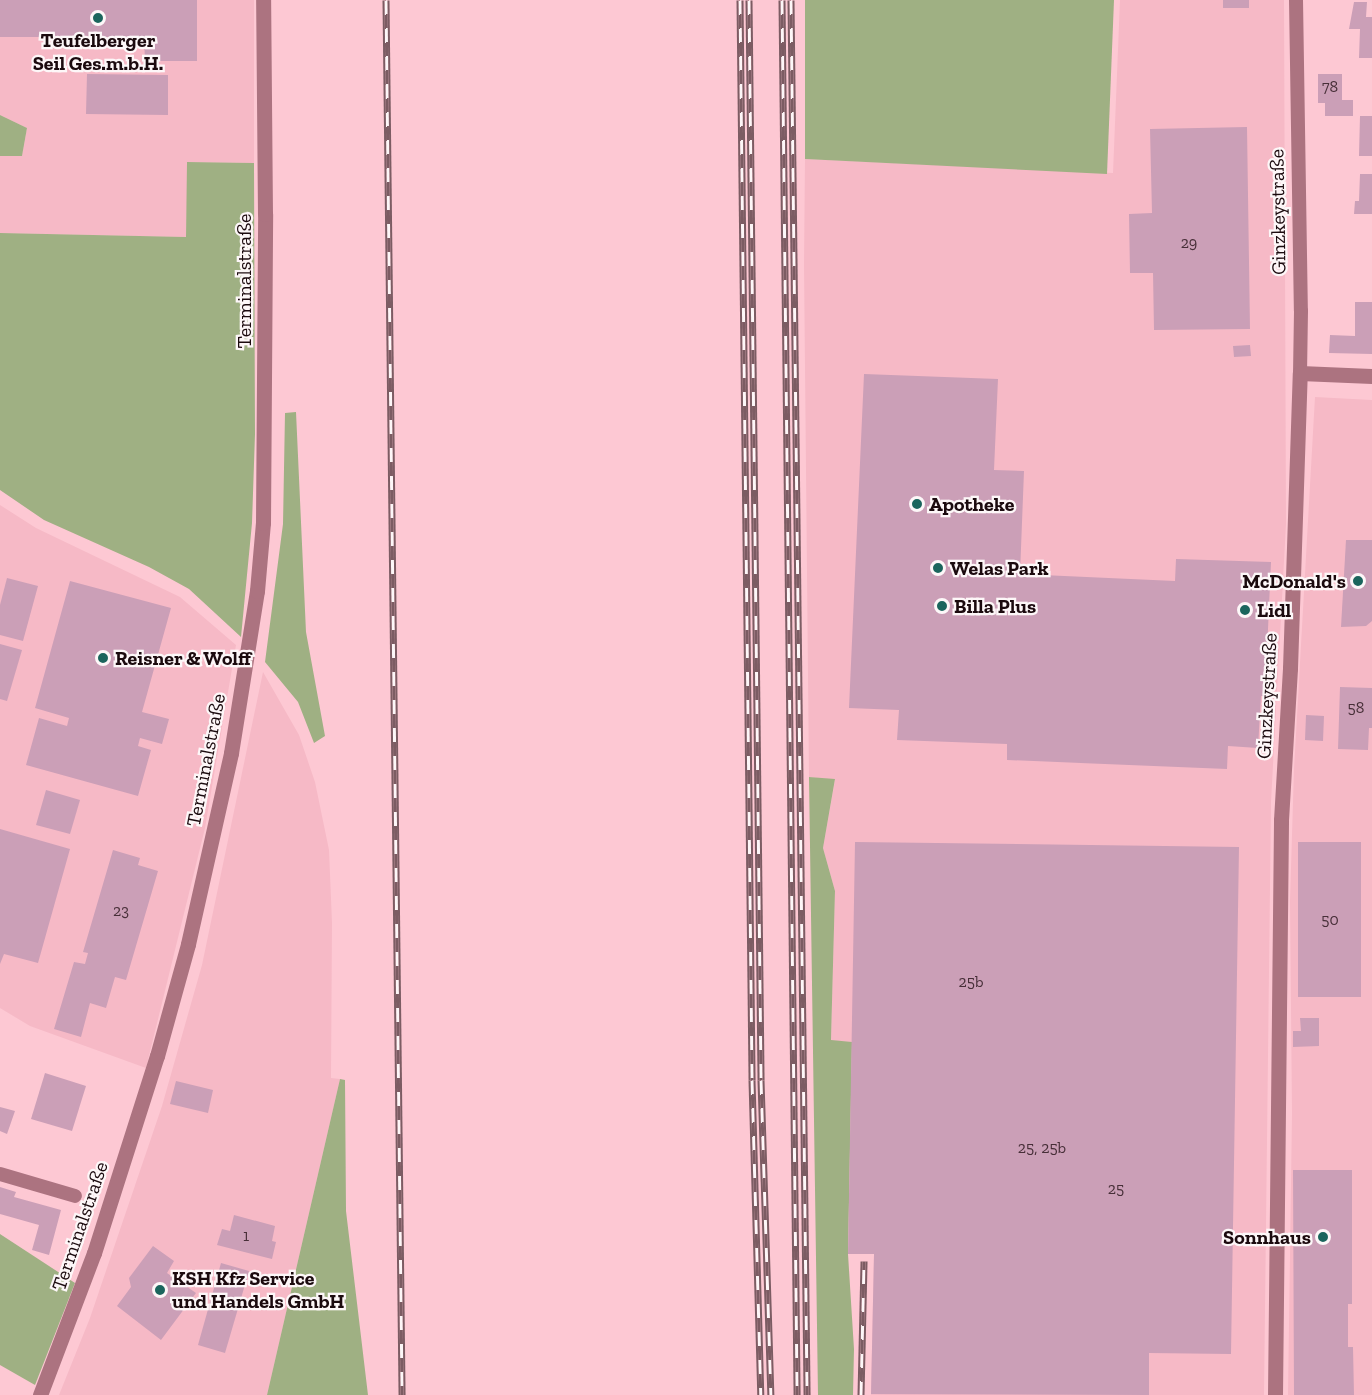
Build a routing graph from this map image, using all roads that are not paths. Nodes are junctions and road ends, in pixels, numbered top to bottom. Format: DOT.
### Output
graph roads {
  1 [pos="263,0"];
  2 [pos="1296,0"];
  3 [pos="1300,373"];
  4 [pos="1372,376"];
  5 [pos="0,1174"];
  6 [pos="75,1196"];
  7 [pos="40,1395"];
  8 [pos="1275,1395"];
  1 -- 7 [label="street, Terminalstraße"];
  2 -- 3 [label="street, Ginzkeystraße"];
  3 -- 4 [label="street"];
  3 -- 8 [label="street, Ginzkeystraße"];
  5 -- 6 [label="street"];
}
